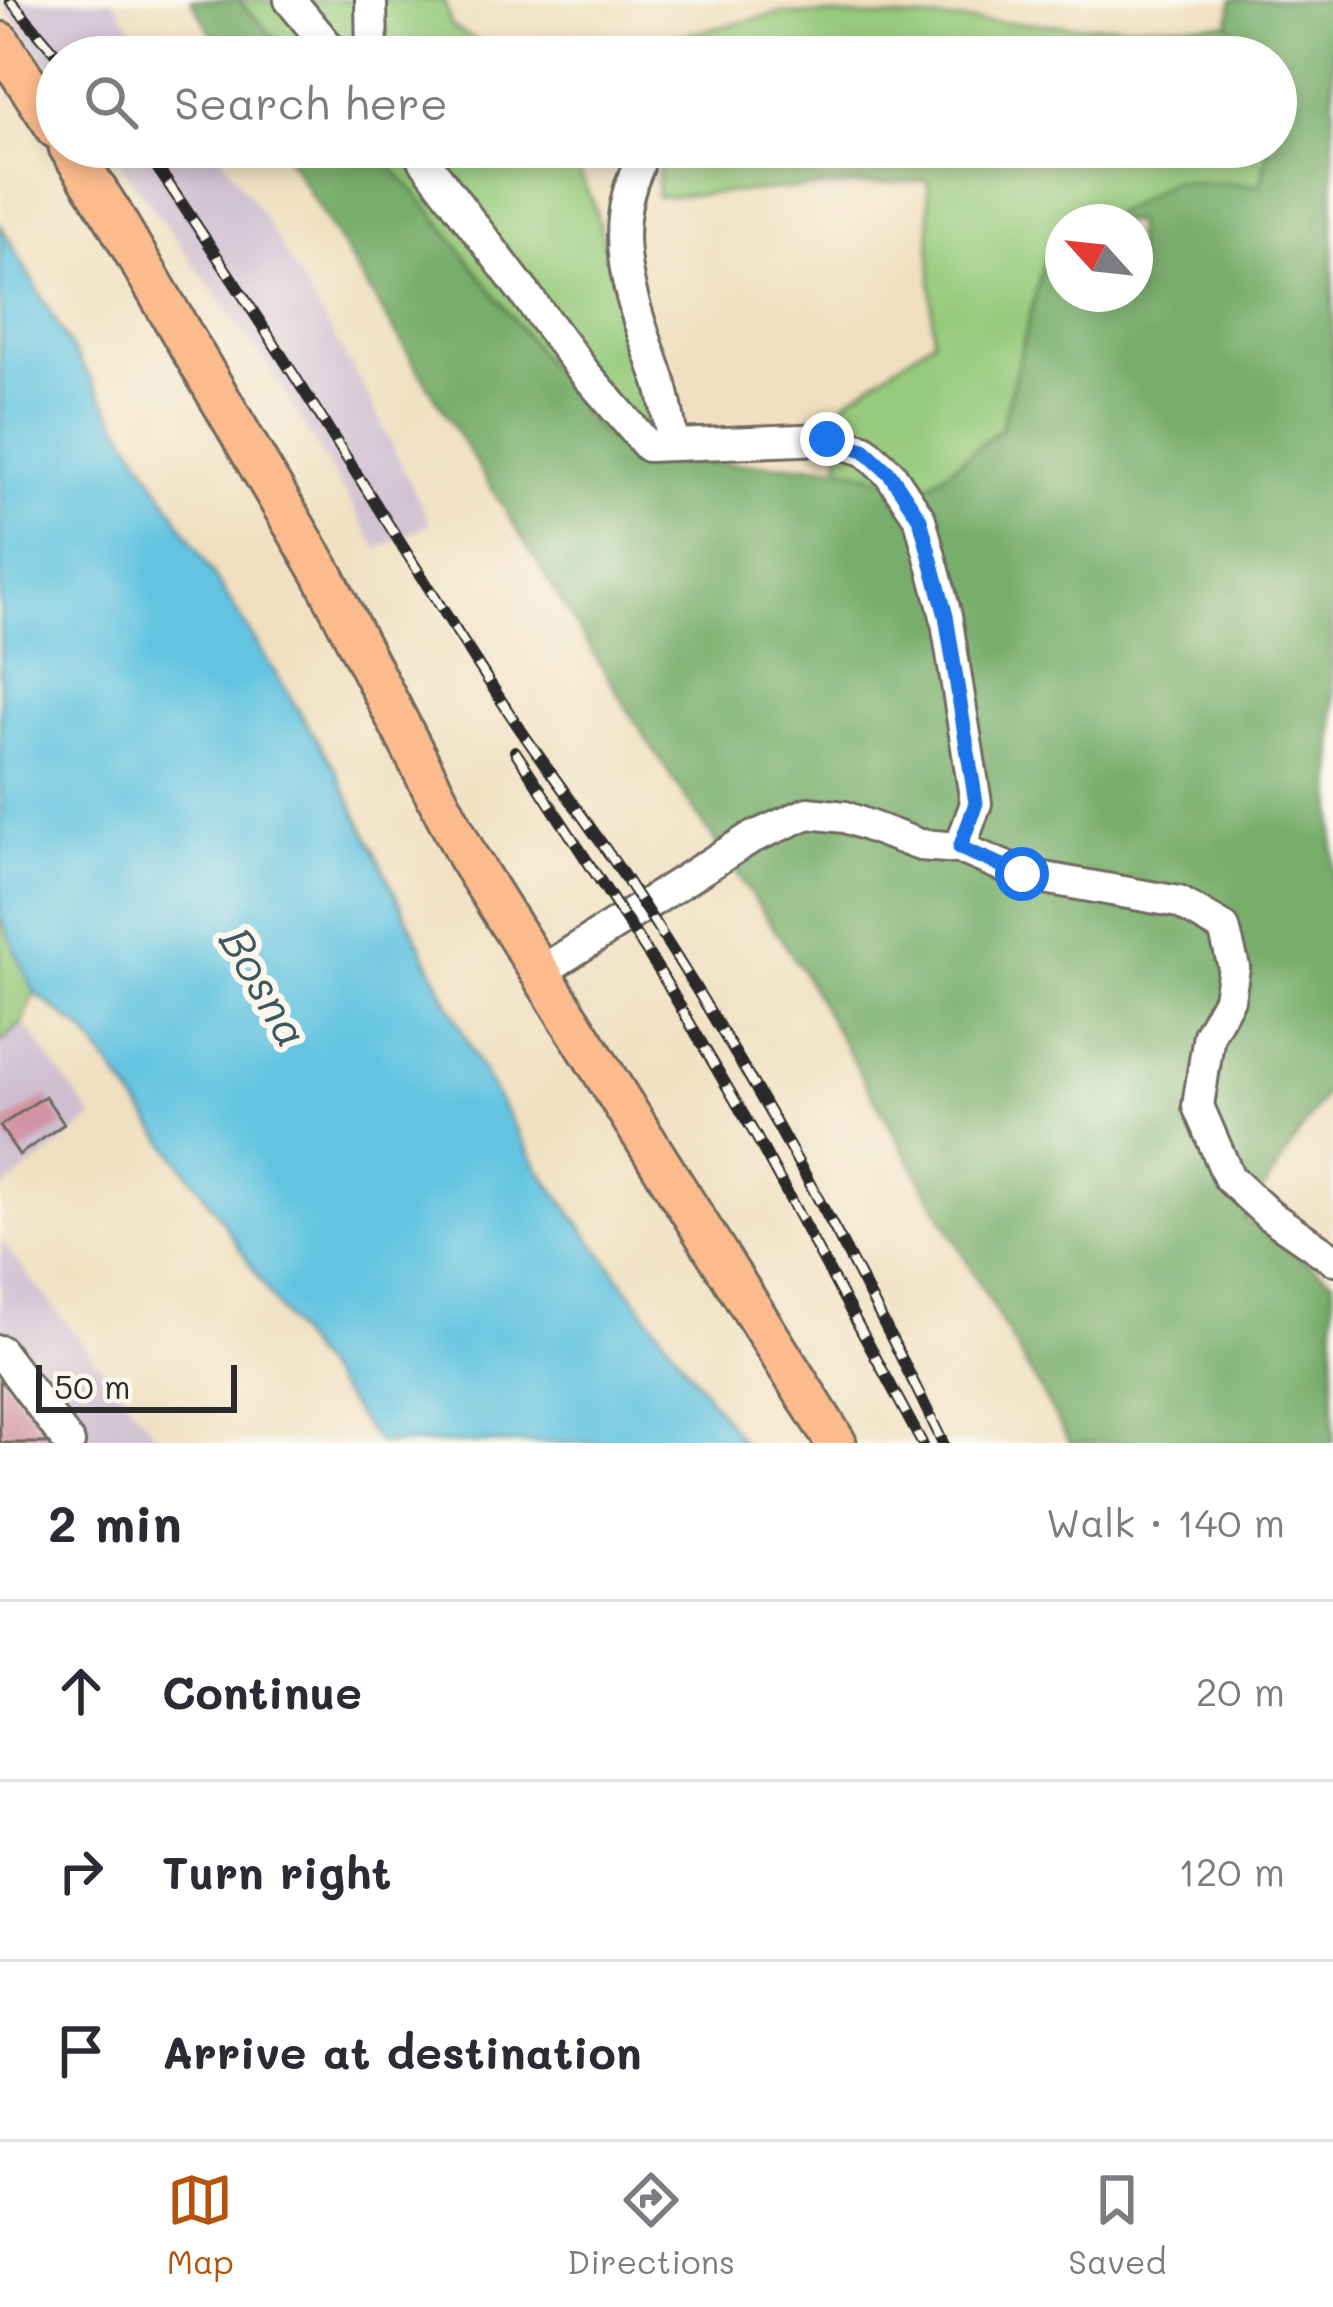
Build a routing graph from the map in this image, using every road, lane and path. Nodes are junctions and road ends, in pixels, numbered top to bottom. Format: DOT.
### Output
graph roads {
  1 [pos="290,0"];
  2 [pos="371,0"];
  3 [pos="320,36"];
  4 [pos="372,36"];
  5 [pos="0,42"];
  6 [pos="36,97"];
  7 [pos="82,168"];
  8 [pos="430,168"];
  9 [pos="638,168"];
  10 [pos="673,444"];
  11 [pos="960,848"];
  12 [pos="539,973"];
  13 [pos="1333,1259"];
  14 [pos="0,1351"];
  15 [pos="69,1443"];
  16 [pos="836,1443"];
  1 -- 3 [label="street"];
  2 -- 4 [label="street"];
  5 -- 6 [label="main road"];
  7 -- 12 [label="main road"];
  8 -- 10 [label="street"];
  9 -- 10 [label="street"];
  10 -- 11 [label="street"];
  11 -- 12 [label="street"];
  11 -- 13 [label="street"];
  12 -- 16 [label="main road"];
  14 -- 15 [label="street"];
}
